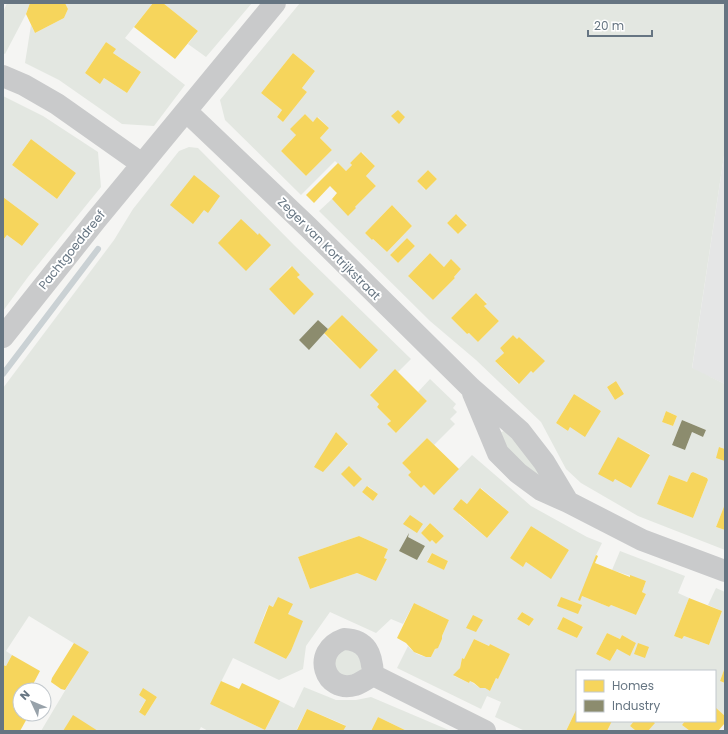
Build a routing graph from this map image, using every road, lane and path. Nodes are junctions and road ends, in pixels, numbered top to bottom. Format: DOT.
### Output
graph roads {
  1 [pos="275,3"];
  2 [pos="3,76"];
  3 [pos="186,111"];
  4 [pos="142,164"];
  5 [pos="3,337"];
  6 [pos="471,388"];
  7 [pos="568,502"];
  8 [pos="725,571"];
  9 [pos="374,674"];
  10 [pos="485,731"];
  1 -- 3 [label="street, Pachtgoeddreef"];
  2 -- 4 [label="street"];
  3 -- 4 [label="street, Pachtgoeddreef"];
  3 -- 6 [label="street, Zeger van Kortrijkstraat"];
  4 -- 5 [label="street, Pachtgoeddreef"];
  6 -- 7 [label="street, Zeger van Kortrijkstraat"];
  6 -- 7 [label="street, Zeger van Kortrijkstraat"];
  7 -- 8 [label="street, Zeger van Kortrijkstraat"];
  9 -- 10 [label="street"];
}
